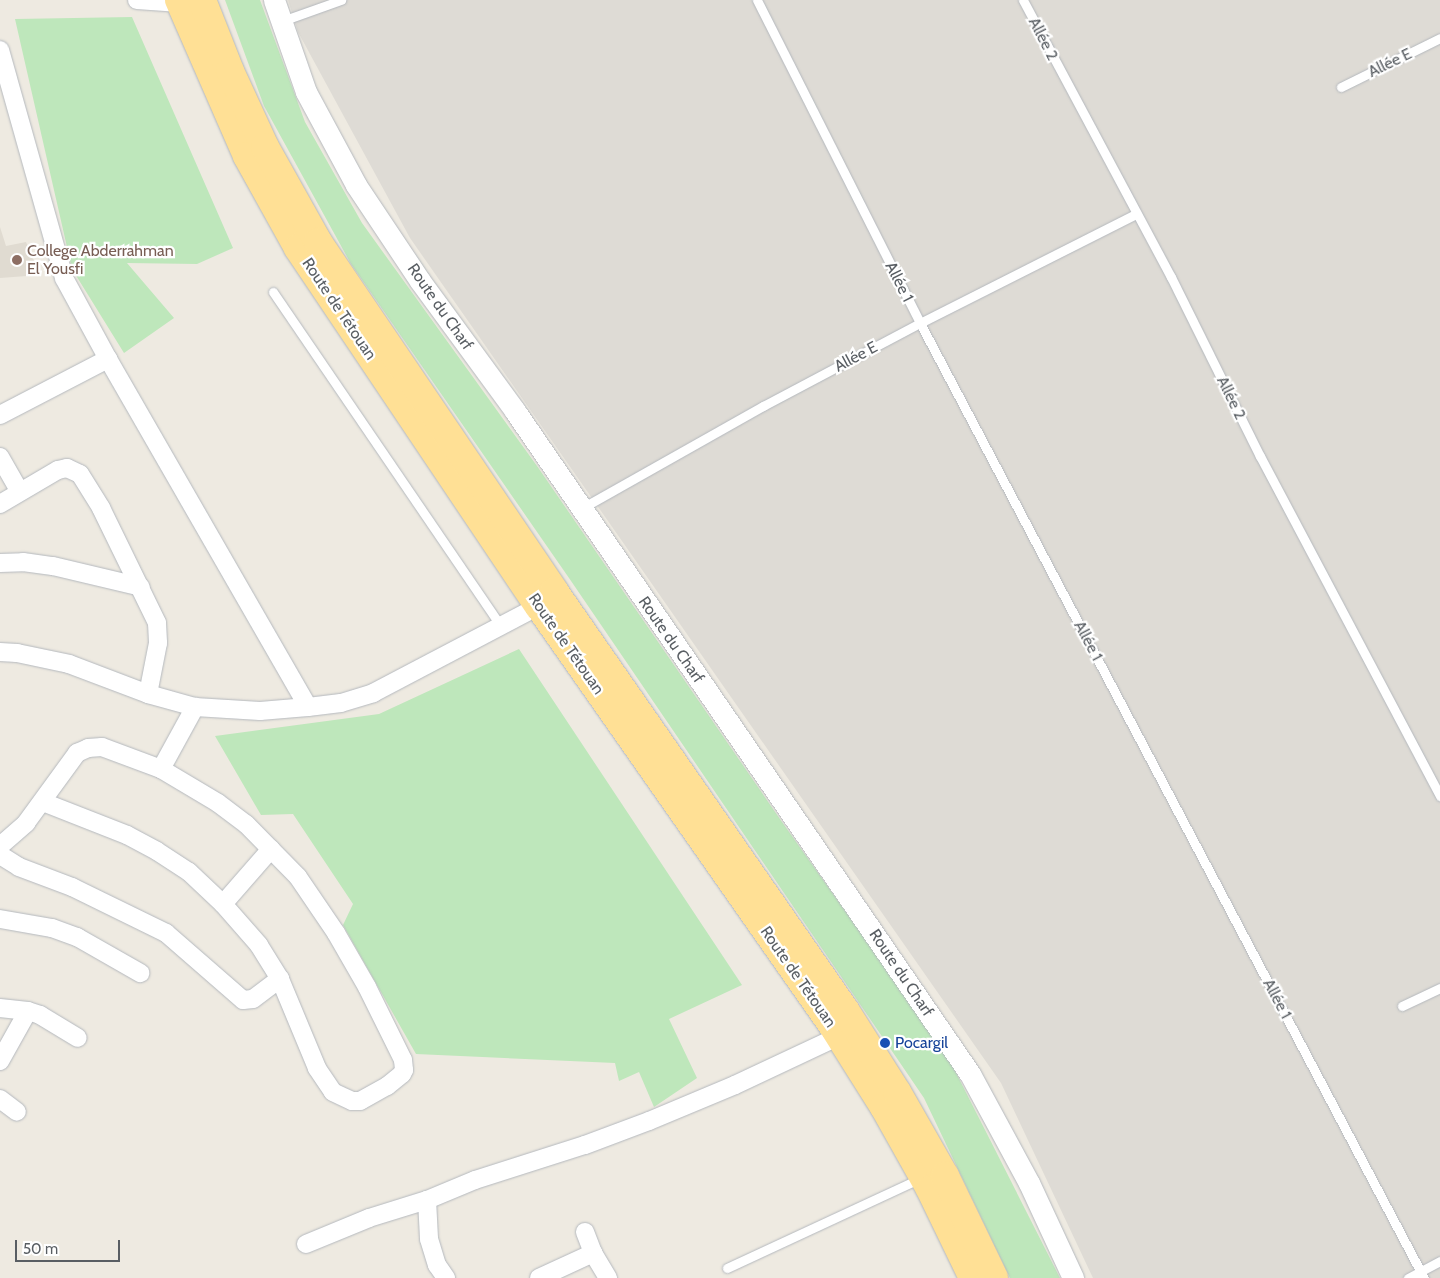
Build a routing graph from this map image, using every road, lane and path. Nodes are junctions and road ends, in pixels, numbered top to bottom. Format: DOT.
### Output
graph roads {
  1 [pos="137,0"];
  2 [pos="274,0"];
  3 [pos="341,0"];
  4 [pos="756,0"];
  5 [pos="1023,0"];
  6 [pos="187,1"];
  7 [pos="282,21"];
  8 [pos="1440,38"];
  9 [pos="0,50"];
  10 [pos="1341,87"];
  11 [pos="1136,214"];
  12 [pos="273,292"];
  13 [pos="920,322"];
  14 [pos="108,359"];
  15 [pos="0,415"];
  16 [pos="0,457"];
  17 [pos="20,492"];
  18 [pos="0,504"];
  19 [pos="580,509"];
  20 [pos="0,563"];
  21 [pos="141,587"];
  22 [pos="539,606"];
  23 [pos="501,626"];
  24 [pos="0,652"];
  25 [pos="148,694"];
  26 [pos="195,707"];
  27 [pos="308,707"];
  28 [pos="160,769"];
  29 [pos="1440,796"];
  30 [pos="43,802"];
  31 [pos="0,846"];
  32 [pos="271,849"];
  33 [pos="0,855"];
  34 [pos="223,904"];
  35 [pos="0,919"];
  36 [pos="140,973"];
  37 [pos="280,979"];
  38 [pos="1440,988"];
  39 [pos="1402,1006"];
  40 [pos="0,1008"];
  41 [pos="28,1011"];
  42 [pos="839,1036"];
  43 [pos="78,1038"];
  44 [pos="0,1061"];
  45 [pos="923,1177"];
  46 [pos="427,1200"];
  47 [pos="585,1232"];
  48 [pos="306,1244"];
  49 [pos="594,1253"];
  50 [pos="1440,1261"];
  51 [pos="727,1268"];
  52 [pos="1423,1275"];
  53 [pos="446,1278"];
  54 [pos="539,1278"];
  55 [pos="608,1278"];
  56 [pos="973,1278"];
  57 [pos="994,1278"];
  58 [pos="1073,1278"];
  59 [pos="1408,1278"];
  1 -- 6 [label="street"];
  2 -- 7 [label="street, Route du Charf"];
  3 -- 7 [label="lane"];
  4 -- 13 [label="lane, Allée 1"];
  5 -- 11 [label="lane, Allée 2"];
  6 -- 22 [label="highway, Route de Tétouan"];
  6 -- 57 [label="highway, Route de Tétouan"];
  7 -- 19 [label="street, Route du Charf"];
  8 -- 10 [label="lane, Allée E"];
  9 -- 14 [label="street"];
  11 -- 13 [label="lane, Allée E"];
  11 -- 29 [label="lane, Allée 2"];
  12 -- 23 [label="lane"];
  13 -- 19 [label="lane, Allée E"];
  13 -- 52 [label="lane, Allée 1"];
  14 -- 15 [label="street"];
  14 -- 27 [label="street"];
  16 -- 17 [label="street"];
  17 -- 18 [label="street"];
  17 -- 21 [label="street"];
  19 -- 58 [label="street, Route du Charf"];
  20 -- 21 [label="street"];
  21 -- 25 [label="street"];
  22 -- 23 [label="street"];
  22 -- 42 [label="highway, Route de Tétouan"];
  23 -- 27 [label="street"];
  24 -- 25 [label="street"];
  25 -- 26 [label="street"];
  26 -- 27 [label="street"];
  26 -- 28 [label="street"];
  28 -- 30 [label="street"];
  28 -- 32 [label="street"];
  30 -- 31 [label="street"];
  30 -- 34 [label="street"];
  32 -- 34 [label="street"];
  32 -- 37 [label="street"];
  33 -- 37 [label="street"];
  34 -- 37 [label="street"];
  35 -- 36 [label="street"];
  38 -- 39 [label="lane"];
  40 -- 41 [label="street"];
  41 -- 43 [label="street"];
  41 -- 44 [label="street"];
  42 -- 45 [label="highway, Route de Tétouan"];
  42 -- 46 [label="street"];
  45 -- 51 [label="lane"];
  45 -- 56 [label="highway, Route de Tétouan"];
  46 -- 48 [label="street"];
  46 -- 53 [label="street"];
  47 -- 49 [label="street"];
  49 -- 54 [label="street"];
  49 -- 55 [label="street"];
  50 -- 52 [label="lane"];
  52 -- 59 [label="lane"];
}
